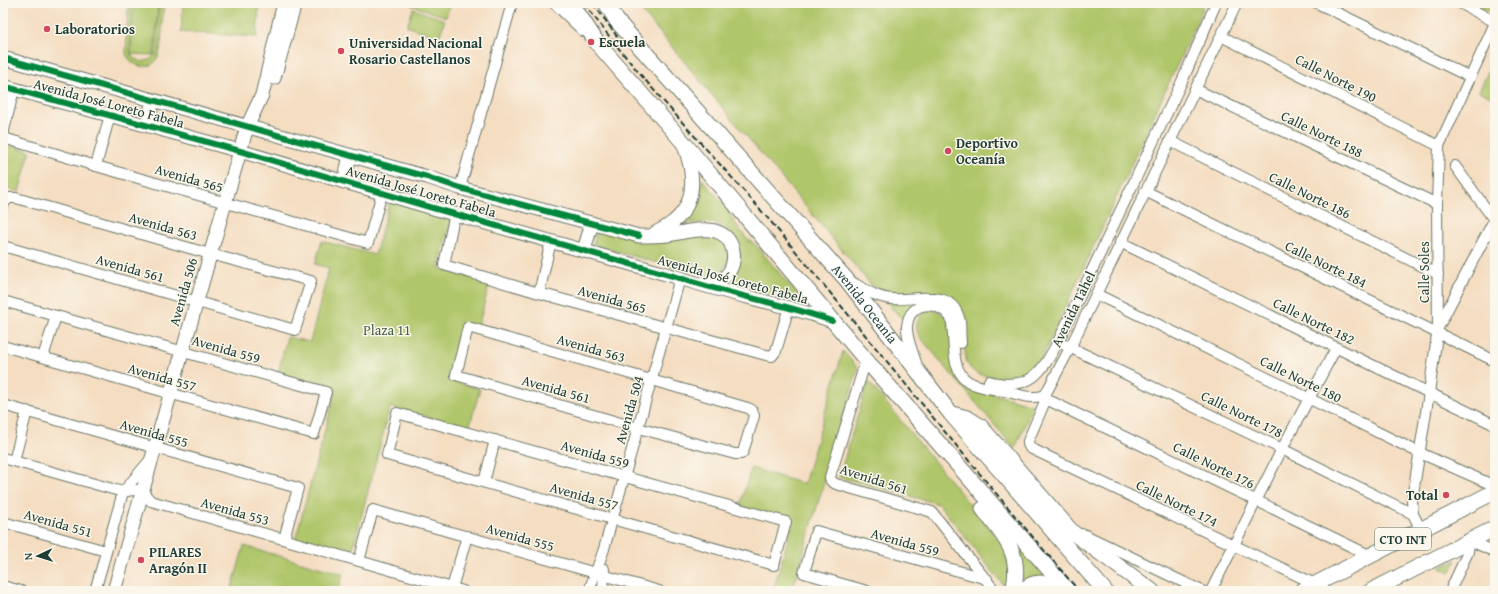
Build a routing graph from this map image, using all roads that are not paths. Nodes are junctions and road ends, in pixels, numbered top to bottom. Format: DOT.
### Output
graph roads {
  1 [pos="284,3"];
  2 [pos="295,3"];
  3 [pos="512,3"];
  4 [pos="554,3"];
  5 [pos="570,3"];
  6 [pos="606,3"];
  7 [pos="612,3"];
  8 [pos="1216,3"];
  9 [pos="1237,3"];
  10 [pos="1317,3"];
  11 [pos="1460,3"];
  12 [pos="617,21"];
  13 [pos="1495,23"];
  14 [pos="1221,36"];
  15 [pos="598,44"];
  16 [pos="3,58"];
  17 [pos="1470,77"];
  18 [pos="9,87"];
  19 [pos="1195,89"];
  20 [pos="153,100"];
  21 [pos="110,115"];
  22 [pos="147,125"];
  23 [pos="247,128"];
  24 [pos="1170,141"];
  25 [pos="683,142"];
  26 [pos="1439,146"];
  27 [pos="240,151"];
  28 [pos="350,156"];
  29 [pos="96,166"];
  30 [pos="1455,166"];
  31 [pos="344,182"];
  32 [pos="460,188"];
  33 [pos="1145,191"];
  34 [pos="382,193"];
  35 [pos="5,201"];
  36 [pos="225,203"];
  37 [pos="1437,204"];
  38 [pos="455,214"];
  39 [pos="1495,219"];
  40 [pos="592,224"];
  41 [pos="639,236"];
  42 [pos="551,241"];
  43 [pos="1120,242"];
  44 [pos="3,246"];
  45 [pos="584,250"];
  46 [pos="210,254"];
  47 [pos="1438,274"];
  48 [pos="680,278"];
  49 [pos="846,279"];
  50 [pos="703,286"];
  51 [pos="539,293"];
  52 [pos="1096,294"];
  53 [pos="3,301"];
  54 [pos="196,302"];
  55 [pos="789,307"];
  56 [pos="56,316"];
  57 [pos="832,321"];
  58 [pos="468,328"];
  59 [pos="666,328"];
  60 [pos="295,330"];
  61 [pos="1438,331"];
  62 [pos="1058,342"];
  63 [pos="3,346"];
  64 [pos="1070,348"];
  65 [pos="1336,348"];
  66 [pos="182,352"];
  67 [pos="43,357"];
  68 [pos="866,360"];
  69 [pos="1495,361"];
  70 [pos="920,374"];
  71 [pos="652,379"];
  72 [pos="1429,393"];
  73 [pos="171,394"];
  74 [pos="1045,397"];
  75 [pos="1309,399"];
  76 [pos="3,404"];
  77 [pos="27,412"];
  78 [pos="951,414"];
  79 [pos="1495,425"];
  80 [pos="638,428"];
  81 [pos="314,434"];
  82 [pos="495,440"];
  83 [pos="1028,444"];
  84 [pos="1282,449"];
  85 [pos="154,452"];
  86 [pos="1420,453"];
  87 [pos="741,454"];
  88 [pos="948,454"];
  89 [pos="387,455"];
  90 [pos="3,458"];
  91 [pos="14,461"];
  92 [pos="624,477"];
  93 [pos="484,482"];
  94 [pos="1494,490"];
  95 [pos="123,492"];
  96 [pos="142,492"];
  97 [pos="1256,500"];
  98 [pos="1413,514"];
  99 [pos="612,519"];
  100 [pos="3,522"];
  101 [pos="1495,528"];
  102 [pos="1421,530"];
  103 [pos="1083,534"];
  104 [pos="467,536"];
  105 [pos="284,539"];
  106 [pos="1469,540"];
  107 [pos="1234,545"];
  108 [pos="106,551"];
  109 [pos="1495,552"];
  110 [pos="1371,556"];
  111 [pos="359,561"];
  112 [pos="774,565"];
  113 [pos="599,574"];
  114 [pos="987,579"];
  115 [pos="3,586"];
  116 [pos="452,588"];
  117 [pos="1309,588"];
  118 [pos="21,591"];
  119 [pos="95,591"];
  120 [pos="114,591"];
  121 [pos="463,591"];
  122 [pos="589,591"];
  123 [pos="603,591"];
  124 [pos="659,591"];
  125 [pos="867,591"];
  126 [pos="995,591"];
  127 [pos="1013,591"];
  128 [pos="1023,591"];
  129 [pos="1065,591"];
  130 [pos="1068,591"];
  131 [pos="1105,591"];
  132 [pos="1152,591"];
  133 [pos="1202,591"];
  134 [pos="1210,591"];
  135 [pos="1371,591"];
  136 [pos="1450,591"];
  1 -- 23 [label="main road, Avenida 506"];
  2 -- 23 [label="main road"];
  3 -- 32 [label="street"];
  4 -- 15 [label="street"];
  5 -- 15 [label="highway"];
  6 -- 12 [label="highway, Avenida Oceanía"];
  7 -- 12 [label="main road"];
  8 -- 62 [label="street, Avenida Tahel"];
  9 -- 14 [label="street, Avenida Tahel"];
  10 -- 17 [label="street"];
  11 -- 13 [label="street"];
  12 -- 49 [label="highway, Avenida Oceanía"];
  13 -- 17 [label="street, Calle Soles"];
  14 -- 19 [label="street, Avenida Tahel"];
  14 -- 26 [label="street, Calle Norte 190"];
  15 -- 25 [label="highway"];
  16 -- 20 [label="main road, Avenida José Loreto Fabela"];
  17 -- 26 [label="street, Calle Soles"];
  18 -- 21 [label="main road, Avenida José Loreto Fabela"];
  18 -- 29 [label="street, Avenida 565"];
  19 -- 24 [label="street, Avenida Tahel"];
  19 -- 37 [label="street, Calle Norte 188"];
  20 -- 22 [label="main road"];
  20 -- 23 [label="main road, Avenida José Loreto Fabela"];
  21 -- 22 [label="main road, Avenida José Loreto Fabela"];
  21 -- 29 [label="street"];
  22 -- 27 [label="main road, Avenida José Loreto Fabela"];
  23 -- 27 [label="main road, Avenida 506"];
  23 -- 28 [label="main road, Avenida José Loreto Fabela"];
  24 -- 33 [label="street, Avenida Tahel"];
  24 -- 47 [label="street, Calle Norte 186"];
  25 -- 41 [label="main road"];
  25 -- 57 [label="highway"];
  26 -- 37 [label="street, Calle Soles"];
  27 -- 31 [label="main road, Avenida José Loreto Fabela"];
  27 -- 36 [label="main road, Avenida 506"];
  28 -- 31 [label="main road"];
  28 -- 32 [label="main road, Avenida José Loreto Fabela"];
  29 -- 36 [label="street, Avenida 565"];
  30 -- 39 [label="street"];
  31 -- 34 [label="main road, Avenida José Loreto Fabela"];
  32 -- 40 [label="main road, Avenida José Loreto Fabela"];
  33 -- 43 [label="street, Avenida Tahel"];
  33 -- 61 [label="street, Calle Norte 184"];
  34 -- 36 [label="street, Avenida 565"];
  34 -- 38 [label="main road, Avenida José Loreto Fabela"];
  35 -- 46 [label="street, Avenida 563"];
  36 -- 46 [label="main road, Avenida 506"];
  37 -- 47 [label="street, Calle Soles"];
  38 -- 42 [label="main road, Avenida José Loreto Fabela"];
  38 -- 51 [label="street, Avenida 565"];
  39 -- 61 [label="street"];
  40 -- 41 [label="main road, Avenida José Loreto Fabela"];
  40 -- 45 [label="main road"];
  41 -- 50 [label="main road"];
  42 -- 45 [label="main road, Avenida José Loreto Fabela"];
  42 -- 51 [label="street"];
  43 -- 52 [label="street, Avenida Tahel"];
  43 -- 65 [label="street, Calle Norte 182"];
  44 -- 54 [label="street, Avenida 561"];
  45 -- 48 [label="main road, Avenida José Loreto Fabela"];
  46 -- 54 [label="main road, Avenida 506"];
  46 -- 60 [label="street, Avenida 563"];
  47 -- 61 [label="street, Calle Soles"];
  48 -- 50 [label="main road, Avenida José Loreto Fabela"];
  48 -- 59 [label="street, Avenida 504"];
  49 -- 62 [label="street, Avenida Tahel"];
  49 -- 70 [label="highway, Avenida Oceanía"];
  50 -- 55 [label="main road, Avenida José Loreto Fabela"];
  51 -- 59 [label="street, Avenida 565"];
  52 -- 64 [label="street, Avenida Tahel"];
  52 -- 75 [label="street, Calle Norte 180"];
  53 -- 56 [label="street, Avenida 559"];
  54 -- 60 [label="street, Avenida 561"];
  54 -- 66 [label="main road, Avenida 506"];
  55 -- 57 [label="main road, Avenida José Loreto Fabela"];
  55 -- 59 [label="street, Avenida 565"];
  56 -- 66 [label="street, Avenida 559"];
  56 -- 67 [label="street"];
  57 -- 68 [label="highway"];
  58 -- 71 [label="street, Avenida 563"];
  58 -- 80 [label="street, Avenida 561"];
  59 -- 71 [label="street, Avenida 504"];
  61 -- 69 [label="street, Calle Norte 184"];
  61 -- 72 [label="street, Calle Soles"];
  62 -- 64 [label="street, Calle Norte 178"];
  63 -- 67 [label="street, Avenida 557"];
  64 -- 74 [label="street, Avenida Tahel"];
  64 -- 84 [label="street, Calle Norte 178"];
  65 -- 72 [label="street, Calle Norte 182"];
  65 -- 75 [label="street"];
  66 -- 73 [label="main road, Avenida 506"];
  66 -- 81 [label="street, Avenida 559"];
  67 -- 73 [label="street, Avenida 557"];
  68 -- 88 [label="highway"];
  68 -- 114 [label="street, Avenida 561"];
  70 -- 74 [label="street"];
  70 -- 78 [label="highway, Avenida Oceanía"];
  71 -- 80 [label="street, Avenida 504"];
  71 -- 87 [label="street, Avenida 563"];
  72 -- 79 [label="street, Calle Norte 182"];
  72 -- 86 [label="street, Calle Soles"];
  73 -- 81 [label="street, Avenida 557"];
  73 -- 85 [label="main road, Avenida 506"];
  74 -- 83 [label="street, Avenida Tahel"];
  74 -- 97 [label="street, Calle Norte 176"];
  75 -- 84 [label="street"];
  75 -- 86 [label="street, Calle Norte 180"];
  76 -- 77 [label="street, Avenida 555"];
  77 -- 85 [label="street, Avenida 555"];
  77 -- 91 [label="street"];
  78 -- 131 [label="highway, Avenida Oceanía"];
  78 -- 132 [label="highway"];
  80 -- 87 [label="street, Avenida 561"];
  80 -- 92 [label="street, Avenida 504"];
  82 -- 89 [label="street, Avenida 559"];
  82 -- 92 [label="street, Avenida 559"];
  82 -- 93 [label="street"];
  83 -- 107 [label="street, Calle Norte 174"];
  84 -- 97 [label="street"];
  84 -- 98 [label="street, Calle Norte 178"];
  85 -- 95 [label="street"];
  85 -- 96 [label="main road, Avenida 506"];
  85 -- 105 [label="street, Avenida 555"];
  86 -- 94 [label="street, Calle Norte 180"];
  86 -- 98 [label="street, Calle Soles"];
  88 -- 127 [label="highway"];
  88 -- 130 [label="highway"];
  89 -- 93 [label="street, Avenida 557"];
  90 -- 91 [label="street"];
  91 -- 95 [label="street"];
  92 -- 99 [label="street, Avenida 504"];
  92 -- 112 [label="street, Avenida 559"];
  93 -- 99 [label="street, Avenida 557"];
  94 -- 102 [label="highway, CTO INT"];
  95 -- 96 [label="street"];
  95 -- 108 [label="street"];
  96 -- 105 [label="street, Avenida 553"];
  96 -- 120 [label="main road, Avenida 506"];
  97 -- 107 [label="street"];
  97 -- 110 [label="street, Calle Norte 176"];
  98 -- 102 [label="street, Calle Soles"];
  99 -- 112 [label="street, Avenida 557"];
  99 -- 113 [label="street, Avenida 504"];
  100 -- 108 [label="street, Avenida 551"];
  101 -- 106 [label="highway, CTO INT"];
  102 -- 110 [label="highway, CTO INT"];
  103 -- 133 [label="street"];
  104 -- 111 [label="street, Avenida 555"];
  104 -- 113 [label="street, Avenida 555"];
  104 -- 116 [label="street"];
  105 -- 111 [label="street, Avenida 553"];
  106 -- 109 [label="street"];
  106 -- 135 [label="highway, CTO INT"];
  106 -- 136 [label="street"];
  107 -- 117 [label="street, Calle Norte 174"];
  107 -- 134 [label="street"];
  108 -- 119 [label="street"];
  110 -- 117 [label="highway, CTO INT"];
  111 -- 116 [label="street, Avenida 553"];
  113 -- 122 [label="street, Avenida 504"];
  113 -- 123 [label="street, Avenida 504"];
  113 -- 124 [label="street, Avenida 555"];
  114 -- 125 [label="street, Avenida 559"];
  114 -- 126 [label="street, Avenida 561"];
  115 -- 118 [label="street"];
  116 -- 121 [label="street, Avenida 553"];
  128 -- 129 [label="highway"];
}
